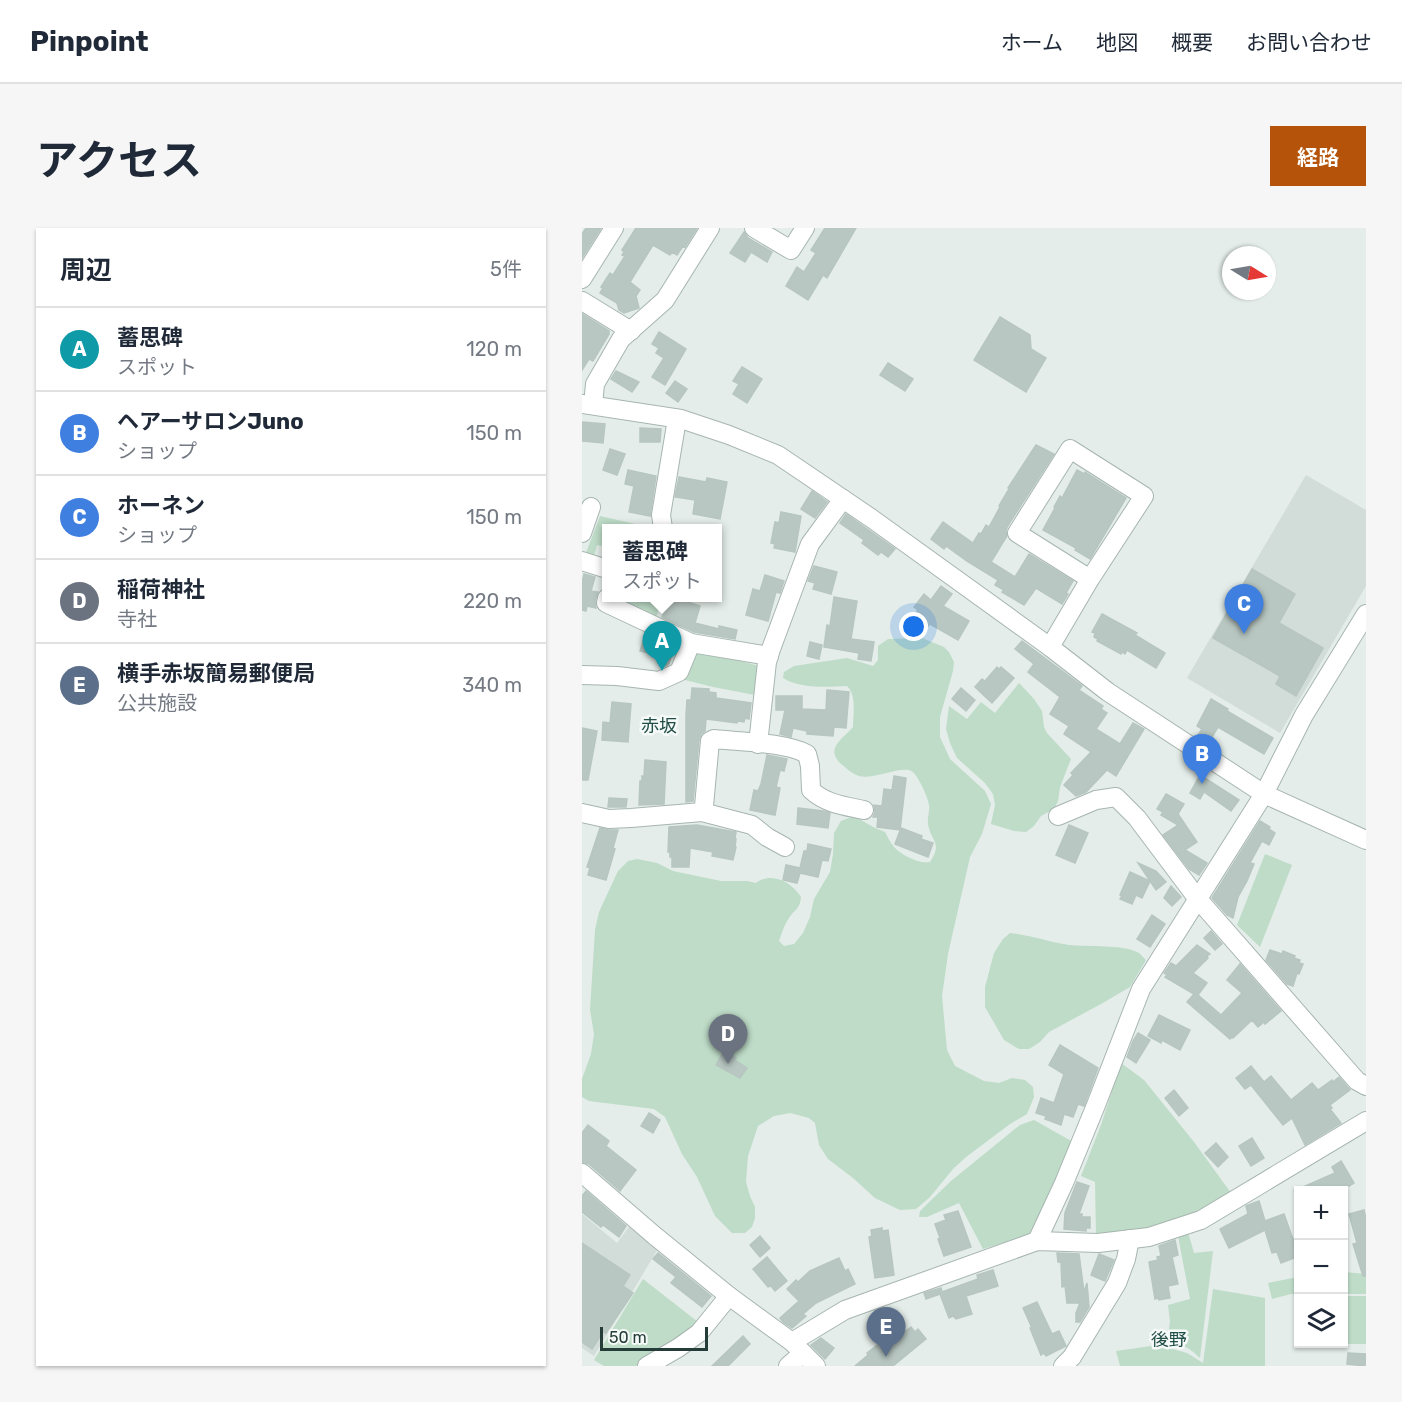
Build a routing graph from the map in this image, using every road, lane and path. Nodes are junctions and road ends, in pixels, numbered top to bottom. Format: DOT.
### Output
graph roads {
  1 [pos="614,228"];
  2 [pos="710,228"];
  3 [pos="754,228"];
  4 [pos="805,228"];
  5 [pos="582,279"];
  6 [pos="582,301"];
  7 [pos="630,331"];
  8 [pos="587,405"];
  9 [pos="677,419"];
  10 [pos="843,499"];
  11 [pos="591,507"];
  12 [pos="662,524"];
  13 [pos="582,533"];
  14 [pos="582,561"];
  15 [pos="602,568"];
  16 [pos="1090,579"];
  17 [pos="606,602"];
  18 [pos="1366,614"];
  19 [pos="691,643"];
  20 [pos="1050,647"];
  21 [pos="769,656"];
  22 [pos="582,675"];
  23 [pos="758,744"];
  24 [pos="1264,794"];
  25 [pos="864,810"];
  26 [pos="702,812"];
  27 [pos="582,813"];
  28 [pos="1058,816"];
  29 [pos="1366,840"];
  30 [pos="785,847"];
  31 [pos="1197,898"];
  32 [pos="1366,1086"];
  33 [pos="1366,1121"];
  34 [pos="582,1173"];
  35 [pos="1130,1239"];
  36 [pos="1037,1241"];
  37 [pos="729,1296"];
  38 [pos="797,1347"];
  39 [pos="647,1366"];
  40 [pos="788,1366"];
  41 [pos="816,1366"];
  42 [pos="1063,1366"];
  1 -- 5 [label="street"];
  2 -- 7 [label="street"];
  3 -- 4 [label="street"];
  6 -- 7 [label="street"];
  7 -- 8 [label="street"];
  8 -- 9 [label="street"];
  9 -- 10 [label="street"];
  9 -- 12 [label="street"];
  10 -- 20 [label="street"];
  10 -- 21 [label="street"];
  11 -- 13 [label="street"];
  14 -- 15 [label="street"];
  16 -- 16 [label="street"];
  16 -- 20 [label="street"];
  17 -- 19 [label="street"];
  18 -- 24 [label="street"];
  19 -- 21 [label="street"];
  19 -- 22 [label="street"];
  20 -- 24 [label="street"];
  21 -- 23 [label="street"];
  23 -- 25 [label="street"];
  23 -- 26 [label="street"];
  24 -- 29 [label="street"];
  24 -- 31 [label="street"];
  26 -- 27 [label="street"];
  26 -- 30 [label="street"];
  28 -- 31 [label="street"];
  31 -- 32 [label="street"];
  31 -- 36 [label="street"];
  33 -- 35 [label="street"];
  34 -- 37 [label="street"];
  35 -- 36 [label="street"];
  35 -- 42 [label="street"];
  36 -- 38 [label="street"];
  37 -- 38 [label="street"];
  37 -- 39 [label="street"];
  38 -- 40 [label="street"];
  38 -- 41 [label="street"];
}
